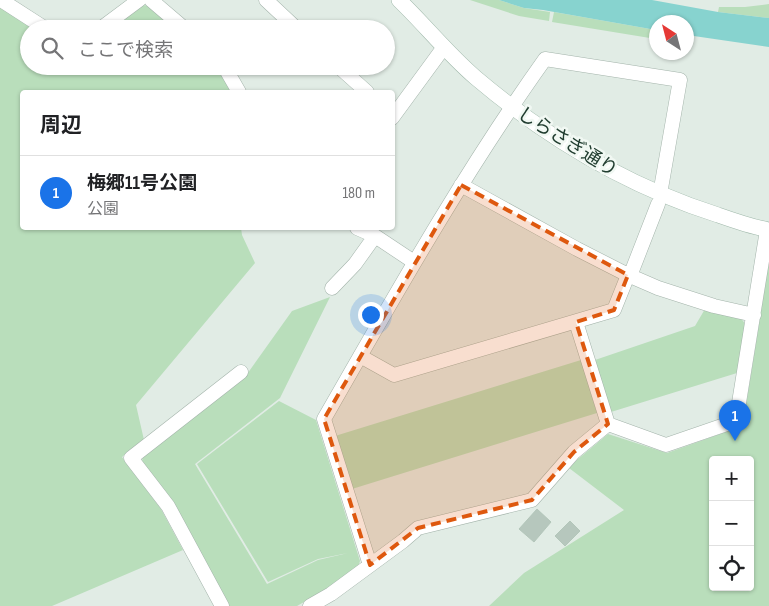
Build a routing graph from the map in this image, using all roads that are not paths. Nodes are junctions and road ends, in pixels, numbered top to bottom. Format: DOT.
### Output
graph roads {
  1 [pos="1,0"];
  2 [pos="139,0"];
  3 [pos="151,0"];
  4 [pos="266,0"];
  5 [pos="399,0"];
  6 [pos="32,20"];
  7 [pos="112,20"];
  8 [pos="174,20"];
  9 [pos="287,20"];
  10 [pos="444,47"];
  11 [pos="229,75"];
  12 [pos="348,75"];
  13 [pos="238,90"];
  14 [pos="365,90"];
  15 [pos="512,106"];
  16 [pos="395,114"];
  17 [pos="461,185"];
  18 [pos="659,199"];
  19 [pos="362,230"];
  20 [pos="768,230"];
  21 [pos="375,236"];
  22 [pos="414,262"];
  23 [pos="629,276"];
  24 [pos="332,288"];
  25 [pos="754,314"];
  26 [pos="576,322"];
  27 [pos="360,356"];
  28 [pos="241,372"];
  29 [pos="608,424"];
  30 [pos="370,565"];
  31 [pos="222,606"];
  32 [pos="310,606"];
  1 -- 6 [label="street"];
  2 -- 7 [label="street"];
  3 -- 8 [label="street"];
  4 -- 9 [label="street"];
  5 -- 10 [label="street, しらさぎ通り"];
  10 -- 15 [label="street, しらさぎ通り"];
  10 -- 16 [label="street"];
  11 -- 13 [label="street"];
  12 -- 14 [label="street"];
  15 -- 17 [label="street"];
  15 -- 18 [label="street, しらさぎ通り"];
  15 -- 18 [label="street"];
  17 -- 22 [label="street"];
  17 -- 23 [label="street"];
  18 -- 20 [label="street, しらさぎ通り"];
  18 -- 23 [label="street"];
  19 -- 21 [label="street"];
  20 -- 25 [label="street"];
  21 -- 22 [label="street"];
  21 -- 24 [label="street"];
  22 -- 27 [label="street"];
  23 -- 25 [label="street"];
  23 -- 26 [label="street"];
  25 -- 29 [label="street"];
  26 -- 27 [label="street"];
  26 -- 29 [label="street"];
  27 -- 30 [label="street"];
  28 -- 31 [label="street"];
  29 -- 30 [label="street"];
  30 -- 32 [label="street"];
}
